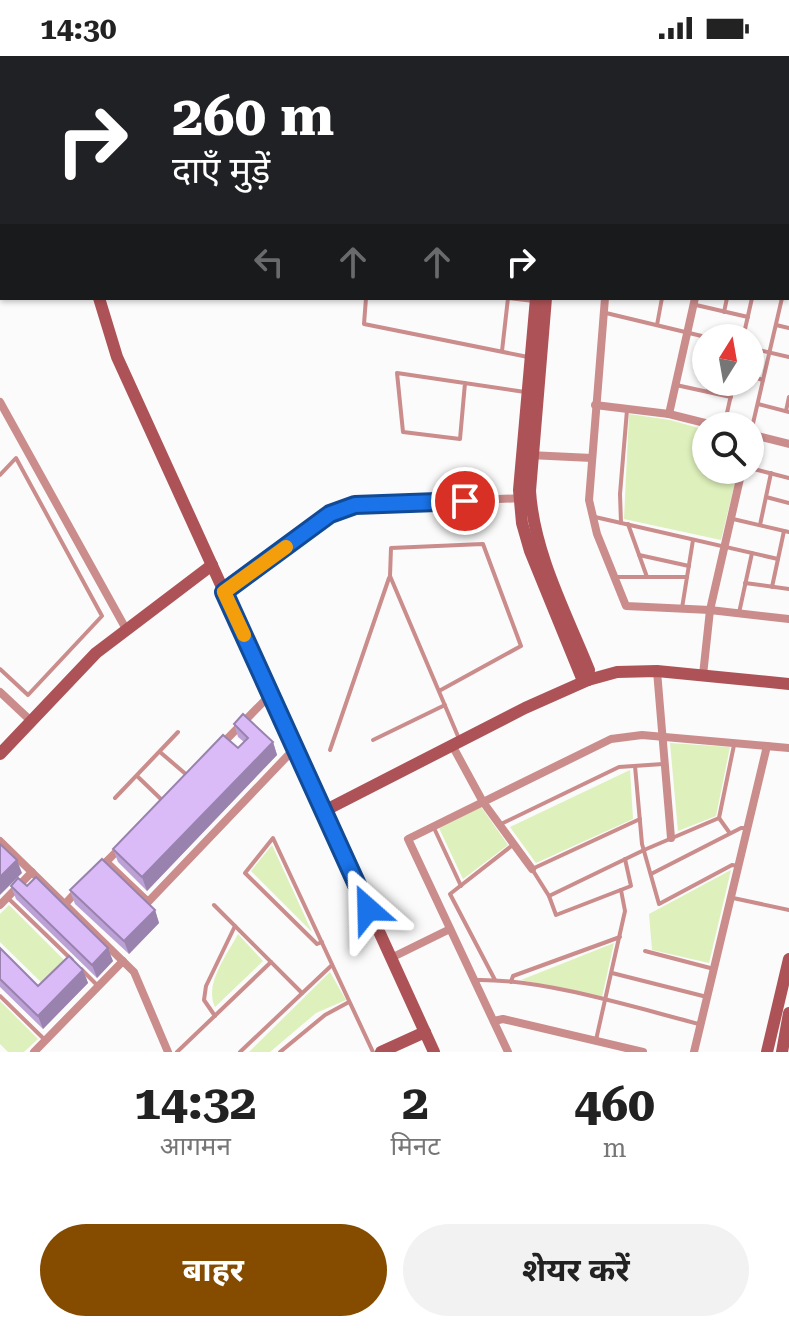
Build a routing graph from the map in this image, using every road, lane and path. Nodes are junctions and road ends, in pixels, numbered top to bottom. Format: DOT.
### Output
graph roads {
  1 [pos="100,300"];
  2 [pos="366,300"];
  3 [pos="508,300"];
  4 [pos="539,300"];
  5 [pos="539,300"];
  6 [pos="605,300"];
  7 [pos="662,300"];
  8 [pos="727,300"];
  9 [pos="752,300"];
  10 [pos="782,300"];
  11 [pos="695,301"];
  12 [pos="724,312"];
  13 [pos="603,313"];
  14 [pos="748,317"];
  15 [pos="746,324"];
  16 [pos="657,325"];
  17 [pos="776,325"];
  18 [pos="789,328"];
  19 [pos="688,332"];
  20 [pos="692,333"];
  21 [pos="502,351"];
  22 [pos="764,352"];
  23 [pos="770,353"];
  24 [pos="531,357"];
  25 [pos="789,357"];
  26 [pos="764,376"];
  27 [pos="465,383"];
  28 [pos="676,385"];
  29 [pos="692,388"];
  30 [pos="528,393"];
  31 [pos="726,396"];
  32 [pos="760,396"];
  33 [pos="731,397"];
  34 [pos="789,397"];
  35 [pos="0,402"];
  36 [pos="758,404"];
  37 [pos="595,405"];
  38 [pos="627,409"];
  39 [pos="727,412"];
  40 [pos="756,412"];
  41 [pos="787,412"];
  42 [pos="669,414"];
  43 [pos="692,420"];
  44 [pos="764,439"];
  45 [pos="789,444"];
  46 [pos="527,455"];
  47 [pos="592,458"];
  48 [pos="764,471"];
  49 [pos="771,473"];
  50 [pos="0,475"];
  51 [pos="789,478"];
  52 [pos="738,484"];
  53 [pos="766,497"];
  54 [pos="525,498"];
  55 [pos="789,503"];
  56 [pos="593,516"];
  57 [pos="730,518"];
  58 [pos="621,523"];
  59 [pos="628,524"];
  60 [pos="760,525"];
  61 [pos="786,532"];
  62 [pos="693,540"];
  63 [pos="723,547"];
  64 [pos="752,553"];
  65 [pos="639,555"];
  66 [pos="778,559"];
  67 [pos="212,565"];
  68 [pos="689,566"];
  69 [pos="390,576"];
  70 [pos="614,577"];
  71 [pos="647,577"];
  72 [pos="687,577"];
  73 [pos="745,583"];
  74 [pos="772,587"];
  75 [pos="789,589"];
  76 [pos="224,592"];
  77 [pos="682,608"];
  78 [pos="710,610"];
  79 [pos="739,613"];
  80 [pos="789,619"];
  81 [pos="126,629"];
  82 [pos="0,669"];
  83 [pos="657,671"];
  84 [pos="703,675"];
  85 [pos="588,680"];
  86 [pos="789,684"];
  87 [pos="439,691"];
  88 [pos="0,692"];
  89 [pos="271,694"];
  90 [pos="445,705"];
  91 [pos="31,721"];
  92 [pos="178,732"];
  93 [pos="663,737"];
  94 [pos="373,740"];
  95 [pos="456,743"];
  96 [pos="735,743"];
  97 [pos="767,746"];
  98 [pos="295,748"];
  99 [pos="789,748"];
  100 [pos="330,750"];
  101 [pos="160,752"];
  102 [pos="0,754"];
  103 [pos="210,756"];
  104 [pos="665,764"];
  105 [pos="635,766"];
  106 [pos="199,767"];
  107 [pos="137,776"];
  108 [pos="189,777"];
  109 [pos="181,785"];
  110 [pos="173,794"];
  111 [pos="115,798"];
  112 [pos="483,802"];
  113 [pos="164,803"];
  114 [pos="324,811"];
  115 [pos="155,812"];
  116 [pos="719,818"];
  117 [pos="640,819"];
  118 [pos="500,825"];
  119 [pos="433,826"];
  120 [pos="747,829"];
  121 [pos="730,833"];
  122 [pos="671,838"];
  123 [pos="0,841"];
  124 [pos="125,842"];
  125 [pos="514,844"];
  126 [pos="8,848"];
  127 [pos="644,850"];
  128 [pos="0,856"];
  129 [pos="625,859"];
  130 [pos="106,862"];
  131 [pos="738,866"];
  132 [pos="532,869"];
  133 [pos="32,872"];
  134 [pos="95,873"];
  135 [pos="651,874"];
  136 [pos="85,883"];
  137 [pos="461,886"];
  138 [pos="621,890"];
  139 [pos="549,896"];
  140 [pos="7,898"];
  141 [pos="731,898"];
  142 [pos="65,904"];
  143 [pos="0,905"];
  144 [pos="214,905"];
  145 [pos="789,910"];
  146 [pos="235,926"];
  147 [pos="450,929"];
  148 [pos="620,937"];
  149 [pos="322,942"];
  150 [pos="645,951"];
  151 [pos="391,958"];
  152 [pos="789,959"];
  153 [pos="123,961"];
  154 [pos="271,962"];
  155 [pos="332,965"];
  156 [pos="714,969"];
  157 [pos="612,973"];
  158 [pos="474,980"];
  159 [pos="495,980"];
  160 [pos="511,982"];
  161 [pos="98,986"];
  162 [pos="302,993"];
  163 [pos="0,996"];
  164 [pos="707,997"];
  165 [pos="605,1001"];
  166 [pos="350,1002"];
  167 [pos="789,1013"];
  168 [pos="215,1016"];
  169 [pos="494,1021"];
  170 [pos="700,1025"];
  171 [pos="425,1032"];
  172 [pos="596,1040"];
  173 [pos="45,1041"];
  174 [pos="612,1048"];
  175 [pos="34,1052"];
  176 [pos="168,1052"];
  177 [pos="177,1052"];
  178 [pos="240,1052"];
  179 [pos="280,1052"];
  180 [pos="373,1052"];
  181 [pos="381,1052"];
  182 [pos="434,1052"];
  183 [pos="508,1052"];
  184 [pos="643,1052"];
  185 [pos="694,1052"];
  186 [pos="767,1052"];
  187 [pos="782,1052"];
  1 -- 67 [label="street"];
  2 -- 21 [label="lane"];
  3 -- 21 [label="lane"];
  4 -- 24 [label="street"];
  5 -- 46 [label="street"];
  6 -- 13 [label="street"];
  7 -- 16 [label="lane"];
  8 -- 12 [label="lane"];
  9 -- 14 [label="lane"];
  10 -- 17 [label="lane"];
  11 -- 12 [label="lane"];
  11 -- 19 [label="street"];
  12 -- 14 [label="lane"];
  13 -- 16 [label="lane"];
  13 -- 37 [label="street"];
  14 -- 15 [label="lane"];
  16 -- 19 [label="lane"];
  17 -- 18 [label="lane"];
  17 -- 23 [label="lane"];
  19 -- 20 [label="lane"];
  19 -- 28 [label="street"];
  21 -- 24 [label="lane"];
  22 -- 23 [label="lane"];
  23 -- 25 [label="lane"];
  23 -- 26 [label="lane"];
  24 -- 30 [label="street"];
  27 -- 27 [label="lane"];
  27 -- 30 [label="lane"];
  28 -- 29 [label="lane"];
  28 -- 42 [label="street"];
  30 -- 46 [label="street"];
  31 -- 33 [label="lane"];
  32 -- 36 [label="lane"];
  33 -- 39 [label="lane"];
  34 -- 41 [label="lane"];
  35 -- 81 [label="street"];
  36 -- 40 [label="lane"];
  36 -- 41 [label="lane"];
  37 -- 38 [label="street"];
  37 -- 47 [label="street"];
  38 -- 42 [label="street"];
  38 -- 58 [label="lane"];
  42 -- 43 [label="street"];
  44 -- 45 [label="street"];
  46 -- 47 [label="street"];
  46 -- 54 [label="street"];
  47 -- 56 [label="street"];
  48 -- 49 [label="lane"];
  49 -- 51 [label="lane"];
  49 -- 53 [label="lane"];
  50 -- 82 [label="lane"];
  52 -- 57 [label="street"];
  53 -- 55 [label="lane"];
  53 -- 60 [label="lane"];
  54 -- 76 [label="street"];
  54 -- 85 [label="street"];
  56 -- 58 [label="lane"];
  56 -- 70 [label="street"];
  57 -- 60 [label="lane"];
  57 -- 63 [label="street"];
  58 -- 59 [label="lane"];
  59 -- 62 [label="lane"];
  59 -- 65 [label="lane"];
  60 -- 61 [label="lane"];
  61 -- 66 [label="lane"];
  62 -- 63 [label="lane"];
  62 -- 68 [label="lane"];
  63 -- 64 [label="lane"];
  63 -- 78 [label="street"];
  64 -- 66 [label="lane"];
  64 -- 73 [label="lane"];
  65 -- 68 [label="lane"];
  65 -- 71 [label="lane"];
  66 -- 74 [label="lane"];
  67 -- 76 [label="street"];
  67 -- 81 [label="street"];
  68 -- 72 [label="lane"];
  69 -- 87 [label="lane"];
  69 -- 87 [label="lane"];
  69 -- 100 [label="lane"];
  70 -- 71 [label="lane"];
  70 -- 77 [label="street"];
  71 -- 72 [label="lane"];
  72 -- 77 [label="lane"];
  73 -- 74 [label="lane"];
  73 -- 79 [label="lane"];
  74 -- 75 [label="lane"];
  76 -- 89 [label="street"];
  77 -- 78 [label="street"];
  78 -- 79 [label="street"];
  78 -- 84 [label="street"];
  79 -- 80 [label="street"];
  81 -- 91 [label="street"];
  83 -- 84 [label="street"];
  83 -- 85 [label="street"];
  83 -- 93 [label="street"];
  84 -- 86 [label="street"];
  85 -- 95 [label="street"];
  87 -- 90 [label="lane"];
  88 -- 91 [label="street"];
  89 -- 98 [label="street"];
  89 -- 103 [label="street"];
  90 -- 94 [label="lane"];
  90 -- 95 [label="lane"];
  91 -- 102 [label="street"];
  92 -- 101 [label="lane"];
  93 -- 96 [label="street"];
  93 -- 104 [label="street"];
  93 -- 112 [label="street"];
  95 -- 112 [label="street"];
  95 -- 114 [label="street"];
  96 -- 97 [label="street"];
  96 -- 116 [label="lane"];
  97 -- 99 [label="street"];
  97 -- 120 [label="street"];
  98 -- 114 [label="street"];
  98 -- 130 [label="street"];
  101 -- 107 [label="lane"];
  101 -- 108 [label="lane"];
  104 -- 105 [label="lane"];
  104 -- 122 [label="street"];
  105 -- 117 [label="lane"];
  105 -- 118 [label="lane"];
  106 -- 108 [label="street"];
  107 -- 111 [label="lane"];
  107 -- 113 [label="lane"];
  108 -- 109 [label="street"];
  110 -- 113 [label="street"];
  112 -- 118 [label="street"];
  112 -- 119 [label="street"];
  113 -- 115 [label="street"];
  114 -- 151 [label="street"];
  116 -- 121 [label="lane"];
  116 -- 122 [label="lane"];
  117 -- 127 [label="lane"];
  117 -- 132 [label="lane"];
  118 -- 125 [label="street"];
  119 -- 137 [label="lane"];
  119 -- 147 [label="street"];
  120 -- 121 [label="lane"];
  120 -- 131 [label="street"];
  121 -- 135 [label="lane"];
  122 -- 127 [label="lane"];
  123 -- 126 [label="street"];
  124 -- 130 [label="street"];
  125 -- 132 [label="street"];
  125 -- 137 [label="lane"];
  126 -- 128 [label="lane"];
  126 -- 133 [label="street"];
  127 -- 129 [label="lane"];
  127 -- 135 [label="lane"];
  129 -- 138 [label="lane"];
  129 -- 139 [label="lane"];
  130 -- 134 [label="street"];
  131 -- 135 [label="lane"];
  131 -- 141 [label="street"];
  132 -- 139 [label="lane"];
  133 -- 140 [label="street"];
  133 -- 142 [label="street"];
  136 -- 142 [label="street"];
  137 -- 159 [label="lane"];
  138 -- 139 [label="lane"];
  138 -- 148 [label="lane"];
  140 -- 143 [label="street"];
  140 -- 161 [label="lane"];
  141 -- 145 [label="lane"];
  141 -- 156 [label="street"];
  142 -- 153 [label="street"];
  144 -- 146 [label="lane"];
  146 -- 154 [label="lane"];
  146 -- 168 [label="lane"];
  147 -- 151 [label="street"];
  147 -- 158 [label="street"];
  148 -- 157 [label="lane"];
  148 -- 160 [label="lane"];
  149 -- 149 [label="lane"];
  149 -- 155 [label="lane"];
  150 -- 156 [label="lane"];
  151 -- 171 [label="street"];
  152 -- 186 [label="street"];
  153 -- 161 [label="street"];
  153 -- 176 [label="street"];
  154 -- 162 [label="lane"];
  154 -- 168 [label="lane"];
  155 -- 162 [label="lane"];
  155 -- 166 [label="lane"];
  156 -- 164 [label="street"];
  157 -- 164 [label="lane"];
  157 -- 165 [label="lane"];
  158 -- 159 [label="lane"];
  158 -- 169 [label="street"];
  159 -- 160 [label="lane"];
  160 -- 165 [label="lane"];
  161 -- 173 [label="street"];
  162 -- 178 [label="lane"];
  163 -- 173 [label="lane"];
  164 -- 170 [label="street"];
  165 -- 170 [label="lane"];
  165 -- 172 [label="lane"];
  166 -- 179 [label="lane"];
  166 -- 180 [label="lane"];
  167 -- 187 [label="street"];
  168 -- 177 [label="lane"];
  169 -- 172 [label="street"];
  169 -- 183 [label="street"];
  170 -- 185 [label="street"];
  171 -- 181 [label="street"];
  171 -- 182 [label="street"];
  172 -- 174 [label="street"];
  173 -- 175 [label="street"];
  174 -- 184 [label="street"];
}
